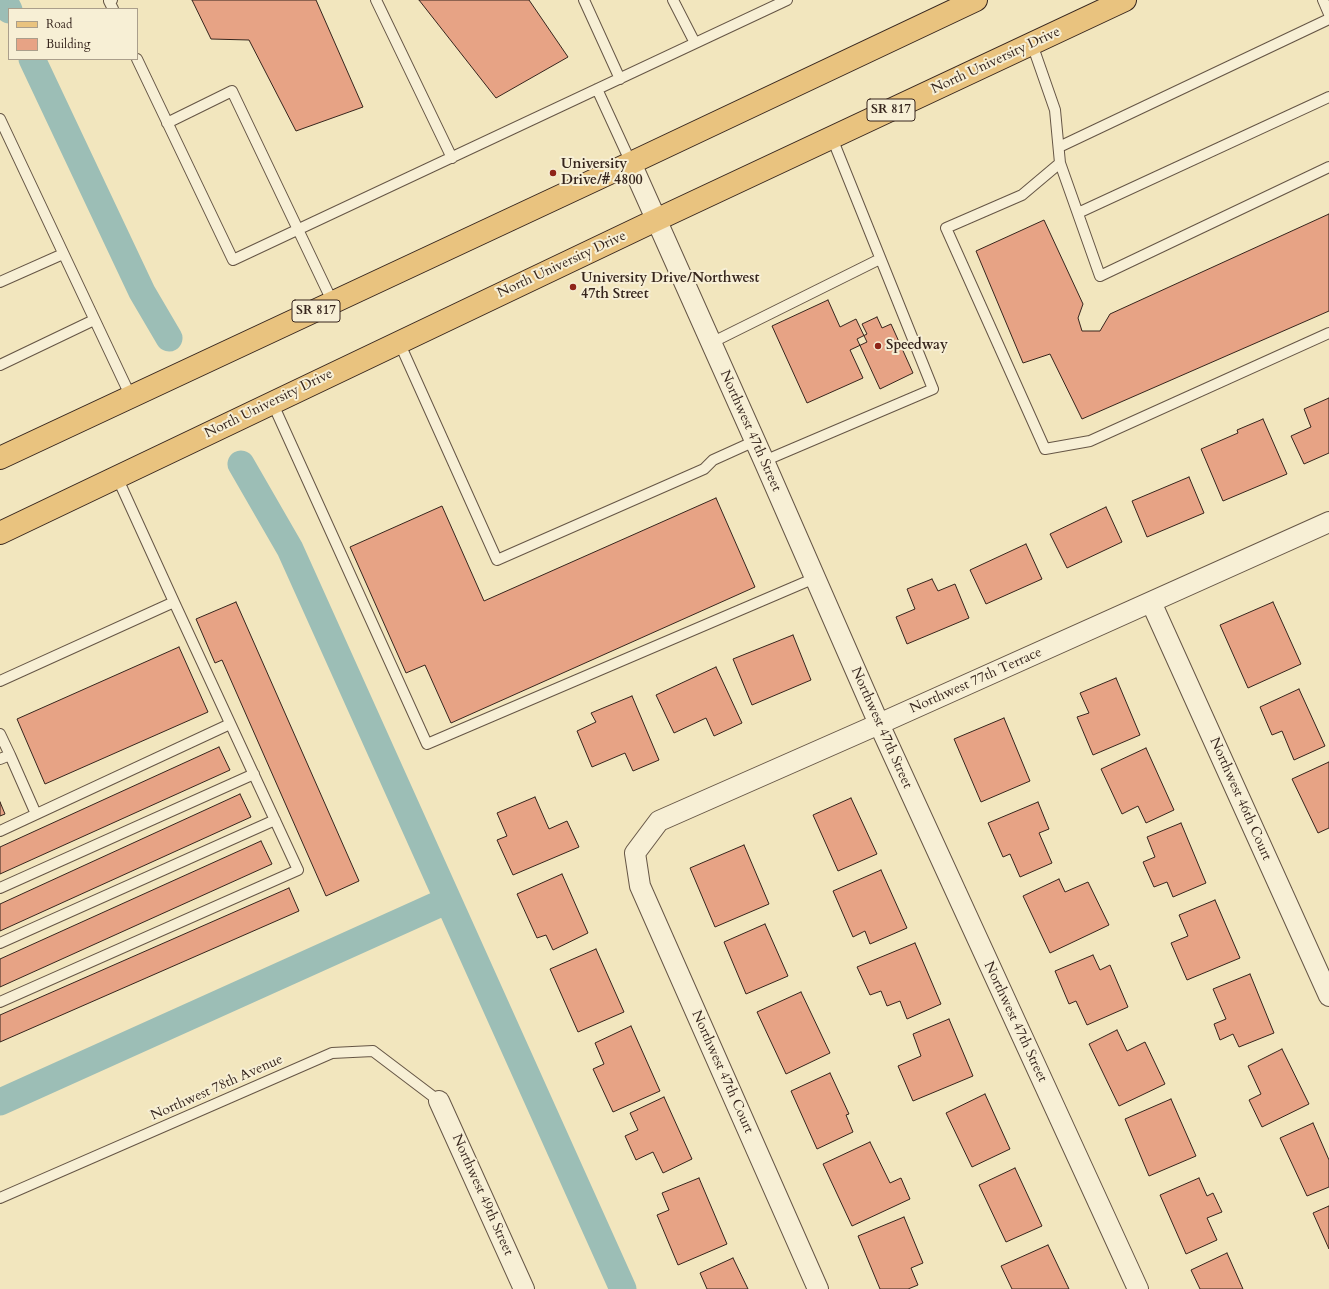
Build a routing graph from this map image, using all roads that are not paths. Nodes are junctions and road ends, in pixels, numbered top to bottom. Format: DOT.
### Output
graph roads {
  1 [pos="112,0"];
  2 [pos="376,0"];
  3 [pos="584,0"];
  4 [pos="674,0"];
  5 [pos="787,0"];
  6 [pos="976,0"];
  7 [pos="1125,0"];
  8 [pos="1322,0"];
  9 [pos="112,8"];
  10 [pos="1329,14"];
  11 [pos="1329,19"];
  12 [pos="695,43"];
  13 [pos="1032,44"];
  14 [pos="137,60"];
  15 [pos="620,79"];
  16 [pos="597,89"];
  17 [pos="1329,97"];
  18 [pos="0,119"];
  19 [pos="167,123"];
  20 [pos="832,138"];
  21 [pos="1059,146"];
  22 [pos="452,158"];
  23 [pos="631,163"];
  24 [pos="1060,163"];
  25 [pos="1329,167"];
  26 [pos="1078,213"];
  27 [pos="656,220"];
  28 [pos="298,230"];
  29 [pos="63,254"];
  30 [pos="880,259"];
  31 [pos="0,282"];
  32 [pos="333,303"];
  33 [pos="94,320"];
  34 [pos="1329,333"];
  35 [pos="399,342"];
  36 [pos="712,344"];
  37 [pos="0,364"];
  38 [pos="131,397"];
  39 [pos="272,402"];
  40 [pos="755,441"];
  41 [pos="0,458"];
  42 [pos="764,461"];
  43 [pos="117,477"];
  44 [pos="1329,522"];
  45 [pos="0,533"];
  46 [pos="815,578"];
  47 [pos="174,602"];
  48 [pos="1151,602"];
  49 [pos="0,681"];
  50 [pos="230,724"];
  51 [pos="879,724"];
  52 [pos="0,734"];
  53 [pos="10,755"];
  54 [pos="0,759"];
  55 [pos="254,774"];
  56 [pos="36,814"];
  57 [pos="275,820"];
  58 [pos="0,831"];
  59 [pos="635,853"];
  60 [pos="0,888"];
  61 [pos="0,943"];
  62 [pos="1329,996"];
  63 [pos="0,1002"];
  64 [pos="439,1101"];
  65 [pos="0,1198"];
  66 [pos="524,1289"];
  67 [pos="818,1289"];
  68 [pos="1138,1289"];
  1 -- 9 [label="lane"];
  2 -- 22 [label="lane"];
  3 -- 15 [label="lane"];
  4 -- 12 [label="lane"];
  5 -- 12 [label="lane"];
  6 -- 23 [label="main road, SR 817"];
  7 -- 13 [label="main road, North University Drive / SR 817"];
  8 -- 10 [label="lane"];
  11 -- 21 [label="lane"];
  12 -- 15 [label="lane"];
  13 -- 20 [label="main road, North University Drive / SR 817"];
  13 -- 21 [label="lane"];
  14 -- 19 [label="lane"];
  15 -- 16 [label="lane"];
  16 -- 22 [label="lane"];
  16 -- 23 [label="lane"];
  17 -- 26 [label="lane"];
  18 -- 29 [label="lane"];
  19 -- 28 [label="lane"];
  19 -- 28 [label="lane"];
  20 -- 27 [label="main road, North University Drive / SR 817"];
  20 -- 30 [label="lane"];
  21 -- 24 [label="lane"];
  22 -- 28 [label="lane"];
  23 -- 27 [label="street, Northwest 47th Street"];
  23 -- 32 [label="main road, SR 817"];
  24 -- 26 [label="lane"];
  24 -- 34 [label="lane"];
  25 -- 26 [label="lane"];
  27 -- 35 [label="main road, North University Drive / SR 817"];
  27 -- 36 [label="street, Northwest 47th Street"];
  28 -- 32 [label="lane"];
  29 -- 31 [label="lane"];
  29 -- 33 [label="lane"];
  30 -- 36 [label="lane"];
  30 -- 42 [label="lane"];
  32 -- 38 [label="main road, SR 817"];
  33 -- 37 [label="lane"];
  33 -- 38 [label="lane"];
  35 -- 39 [label="main road, North University Drive / SR 817"];
  35 -- 40 [label="lane"];
  36 -- 40 [label="street, Northwest 47th Street"];
  38 -- 41 [label="main road, SR 817"];
  39 -- 43 [label="main road, North University Drive / SR 817"];
  39 -- 46 [label="lane"];
  40 -- 42 [label="street, Northwest 47th Street"];
  42 -- 46 [label="street, Northwest 47th Street"];
  43 -- 45 [label="main road, North University Drive / SR 817"];
  43 -- 47 [label="lane"];
  44 -- 48 [label="street, Northwest 77th Terrace"];
  46 -- 51 [label="street, Northwest 47th Street"];
  47 -- 49 [label="lane"];
  47 -- 50 [label="lane"];
  48 -- 51 [label="street, Northwest 77th Terrace"];
  48 -- 62 [label="street, Northwest 46th Court"];
  50 -- 55 [label="lane"];
  50 -- 56 [label="lane"];
  51 -- 59 [label="street, Northwest 77th Terrace"];
  51 -- 68 [label="street, Northwest 47th Street"];
  52 -- 53 [label="lane"];
  53 -- 54 [label="lane"];
  53 -- 56 [label="lane"];
  55 -- 57 [label="lane"];
  55 -- 60 [label="lane"];
  56 -- 58 [label="lane"];
  57 -- 61 [label="lane"];
  57 -- 63 [label="lane"];
  59 -- 67 [label="street, Northwest 47th Court"];
  64 -- 65 [label="lane, Northwest 78th Avenue"];
  64 -- 66 [label="street, Northwest 49th Street"];
}
